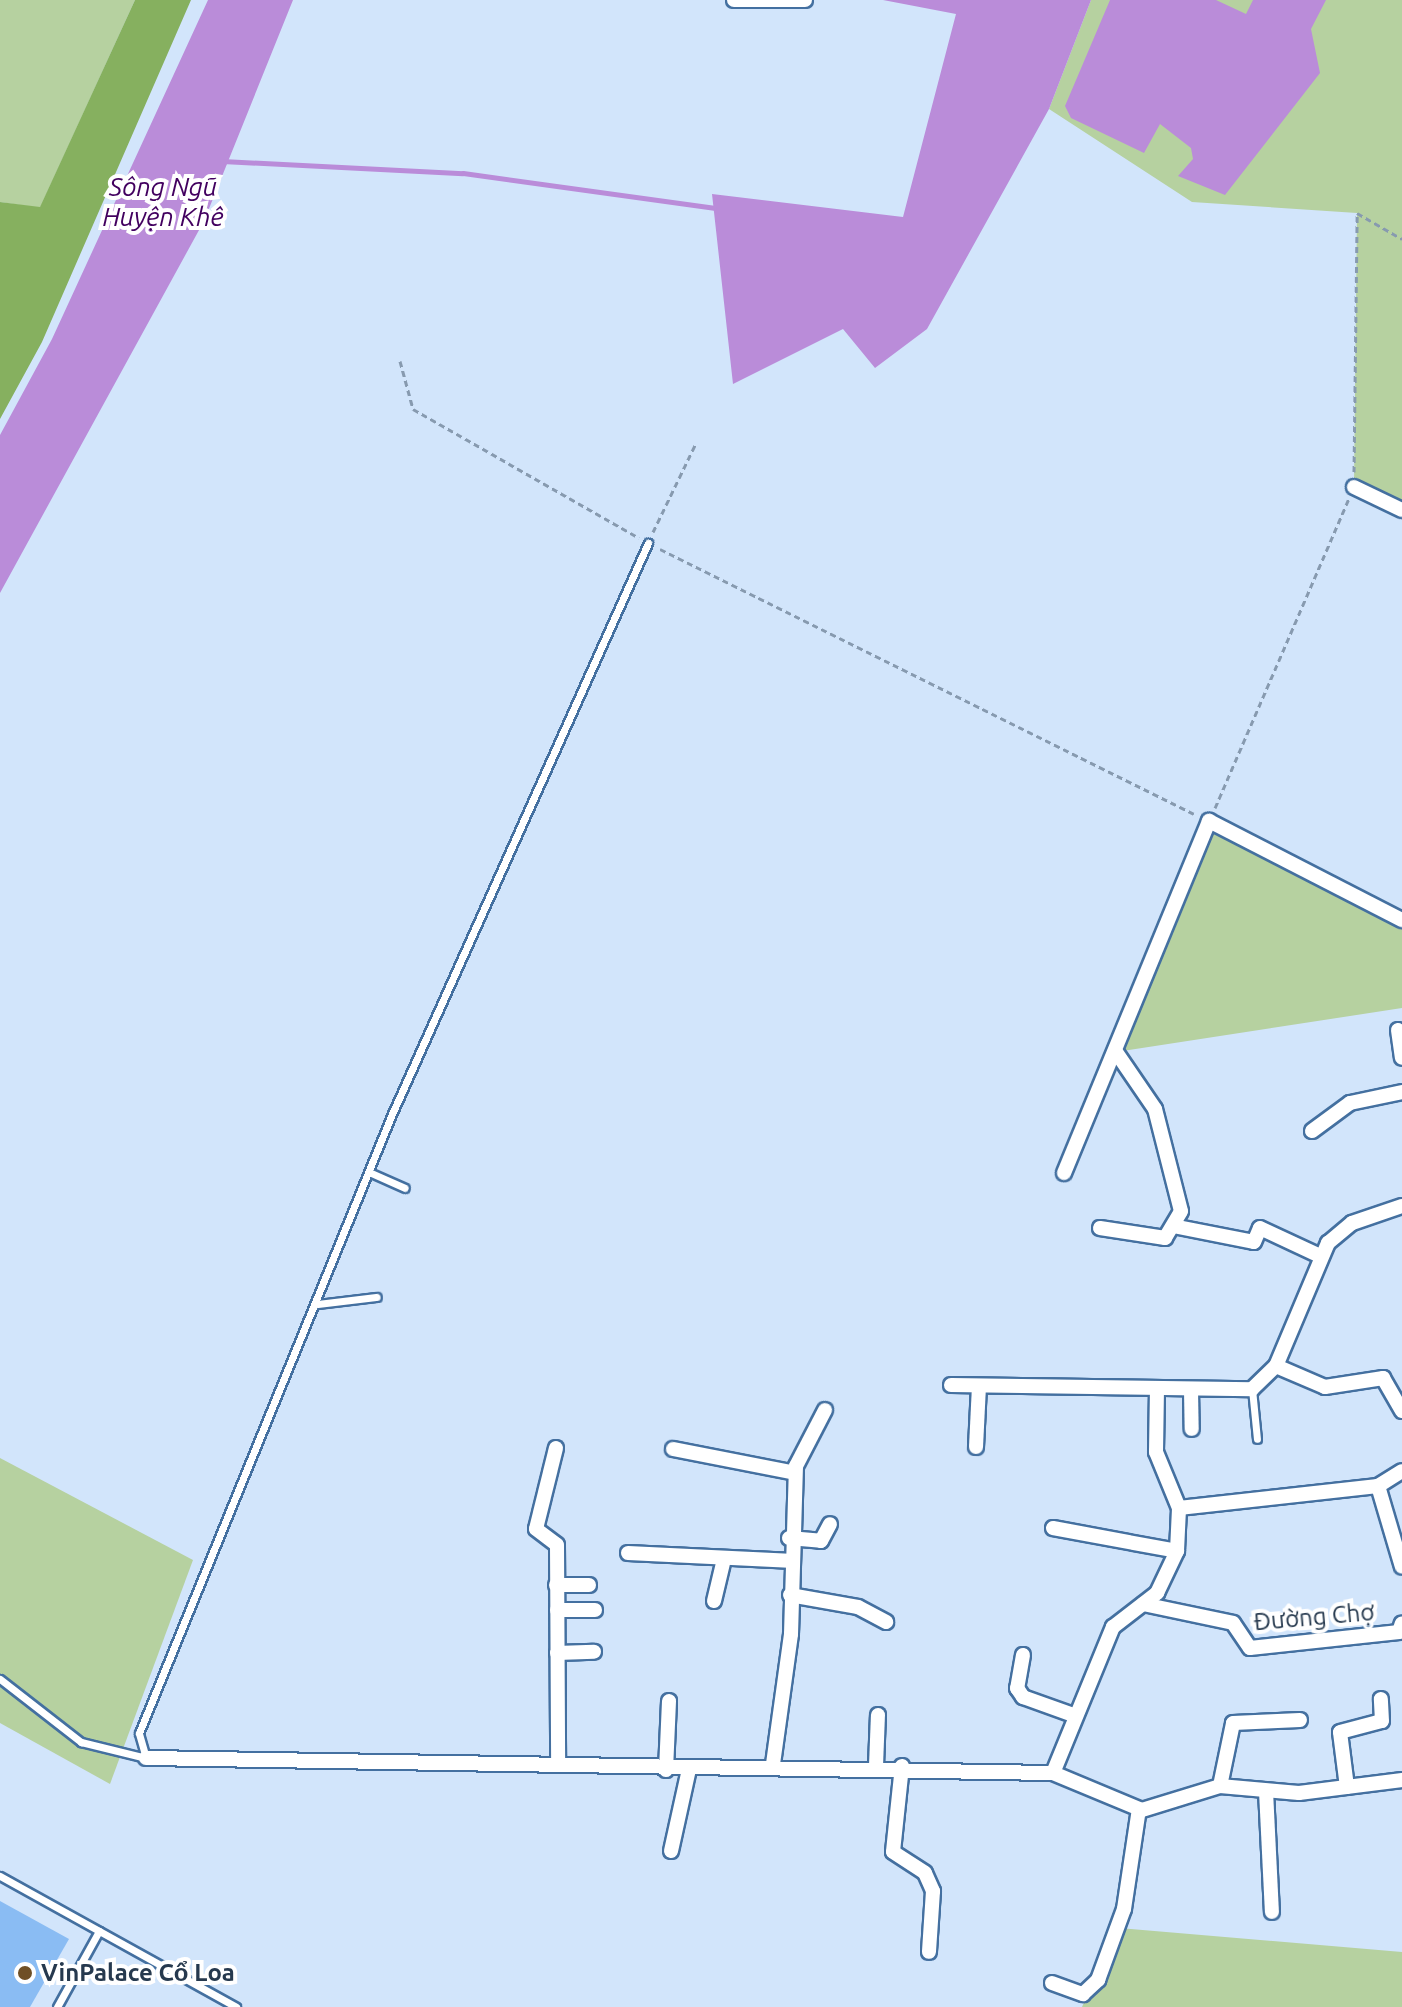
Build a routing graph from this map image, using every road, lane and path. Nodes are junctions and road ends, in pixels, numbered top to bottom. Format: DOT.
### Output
graph roads {
  1 [pos="734,0"];
  2 [pos="805,0"];
  3 [pos="1402,239"];
  4 [pos="400,361"];
  5 [pos="696,443"];
  6 [pos="1354,487"];
  7 [pos="1402,510"];
  8 [pos="648,543"];
  9 [pos="1209,821"];
  10 [pos="1402,920"];
  11 [pos="1398,1030"];
  12 [pos="1116,1052"];
  13 [pos="1402,1058"];
  14 [pos="1402,1092"];
  15 [pos="1312,1131"];
  16 [pos="369,1172"];
  17 [pos="1064,1173"];
  18 [pos="405,1188"];
  19 [pos="1402,1206"];
  20 [pos="1178,1227"];
  21 [pos="1100,1228"];
  22 [pos="1320,1256"];
  23 [pos="377,1297"];
  24 [pos="317,1304"];
  25 [pos="1276,1366"];
  26 [pos="951,1385"];
  27 [pos="979,1386"];
  28 [pos="1252,1389"];
  29 [pos="1191,1390"];
  30 [pos="1157,1391"];
  31 [pos="825,1410"];
  32 [pos="1402,1411"];
  33 [pos="1192,1429"];
  34 [pos="1257,1439"];
  35 [pos="976,1447"];
  36 [pos="556,1448"];
  37 [pos="673,1449"];
  38 [pos="1402,1471"];
  39 [pos="795,1473"];
  40 [pos="1378,1486"];
  41 [pos="1179,1508"];
  42 [pos="830,1524"];
  43 [pos="1053,1528"];
  44 [pos="789,1538"];
  45 [pos="1177,1551"];
  46 [pos="628,1553"];
  47 [pos="724,1559"];
  48 [pos="789,1561"];
  49 [pos="1402,1567"];
  50 [pos="556,1585"];
  51 [pos="589,1585"];
  52 [pos="790,1595"];
  53 [pos="714,1601"];
  54 [pos="1143,1604"];
  55 [pos="557,1610"];
  56 [pos="595,1610"];
  57 [pos="886,1622"];
  58 [pos="1402,1623"];
  59 [pos="594,1652"];
  60 [pos="557,1653"];
  61 [pos="1023,1655"];
  62 [pos="0,1679"];
  63 [pos="1381,1699"];
  64 [pos="669,1701"];
  65 [pos="878,1715"];
  66 [pos="1076,1716"];
  67 [pos="1300,1720"];
  68 [pos="146,1758"];
  69 [pos="558,1761"];
  70 [pos="773,1764"];
  71 [pos="876,1766"];
  72 [pos="902,1766"];
  73 [pos="689,1769"];
  74 [pos="666,1770"];
  75 [pos="1053,1773"];
  76 [pos="1402,1780"];
  77 [pos="1220,1786"];
  78 [pos="1347,1787"];
  79 [pos="1266,1791"];
  80 [pos="1139,1809"];
  81 [pos="671,1851"];
  82 [pos="0,1876"];
  83 [pos="1272,1912"];
  84 [pos="99,1931"];
  85 [pos="929,1952"];
  86 [pos="1052,1983"];
  87 [pos="221,2003"];
  88 [pos="57,2007"];
  89 [pos="236,2007"];
  1 -- 2 [label="street"];
  3 -- 6 [label="path"];
  4 -- 8 [label="path"];
  5 -- 8 [label="path"];
  6 -- 7 [label="street"];
  6 -- 9 [label="path"];
  8 -- 9 [label="path"];
  8 -- 16 [label="lane"];
  9 -- 10 [label="street"];
  9 -- 12 [label="street"];
  11 -- 13 [label="street"];
  12 -- 17 [label="street"];
  12 -- 20 [label="street"];
  14 -- 15 [label="street"];
  16 -- 18 [label="lane"];
  16 -- 24 [label="lane"];
  19 -- 22 [label="street"];
  20 -- 21 [label="street"];
  20 -- 22 [label="street"];
  22 -- 25 [label="street"];
  23 -- 24 [label="lane"];
  24 -- 68 [label="lane"];
  25 -- 28 [label="street"];
  25 -- 32 [label="street"];
  26 -- 27 [label="street"];
  27 -- 30 [label="street"];
  27 -- 35 [label="street"];
  28 -- 29 [label="street"];
  28 -- 34 [label="lane"];
  29 -- 30 [label="street"];
  29 -- 33 [label="street"];
  30 -- 41 [label="street"];
  31 -- 39 [label="street"];
  36 -- 50 [label="street"];
  37 -- 39 [label="street"];
  38 -- 40 [label="street"];
  39 -- 44 [label="street"];
  40 -- 41 [label="street"];
  40 -- 49 [label="street"];
  41 -- 45 [label="street"];
  42 -- 44 [label="street"];
  43 -- 45 [label="street"];
  44 -- 48 [label="street"];
  45 -- 54 [label="street"];
  46 -- 47 [label="street"];
  47 -- 48 [label="street"];
  47 -- 53 [label="street"];
  48 -- 52 [label="street"];
  50 -- 51 [label="street"];
  50 -- 55 [label="street"];
  52 -- 57 [label="street"];
  52 -- 70 [label="street"];
  54 -- 58 [label="street, Đường Chợ"];
  54 -- 66 [label="street"];
  55 -- 56 [label="street"];
  55 -- 60 [label="street"];
  59 -- 60 [label="street"];
  60 -- 69 [label="street"];
  61 -- 66 [label="street"];
  62 -- 68 [label="lane"];
  63 -- 78 [label="street"];
  64 -- 74 [label="street"];
  65 -- 71 [label="street"];
  66 -- 75 [label="street"];
  67 -- 77 [label="street"];
  68 -- 69 [label="street"];
  69 -- 74 [label="street"];
  70 -- 71 [label="street"];
  70 -- 73 [label="street"];
  71 -- 72 [label="street"];
  72 -- 75 [label="street"];
  72 -- 85 [label="street"];
  73 -- 74 [label="street"];
  73 -- 81 [label="street"];
  75 -- 80 [label="street"];
  76 -- 78 [label="street"];
  77 -- 79 [label="street"];
  77 -- 80 [label="street"];
  78 -- 79 [label="street"];
  79 -- 83 [label="street"];
  80 -- 86 [label="street"];
  82 -- 84 [label="lane"];
  84 -- 87 [label="lane"];
  84 -- 88 [label="lane"];
  87 -- 89 [label="lane"];
}
